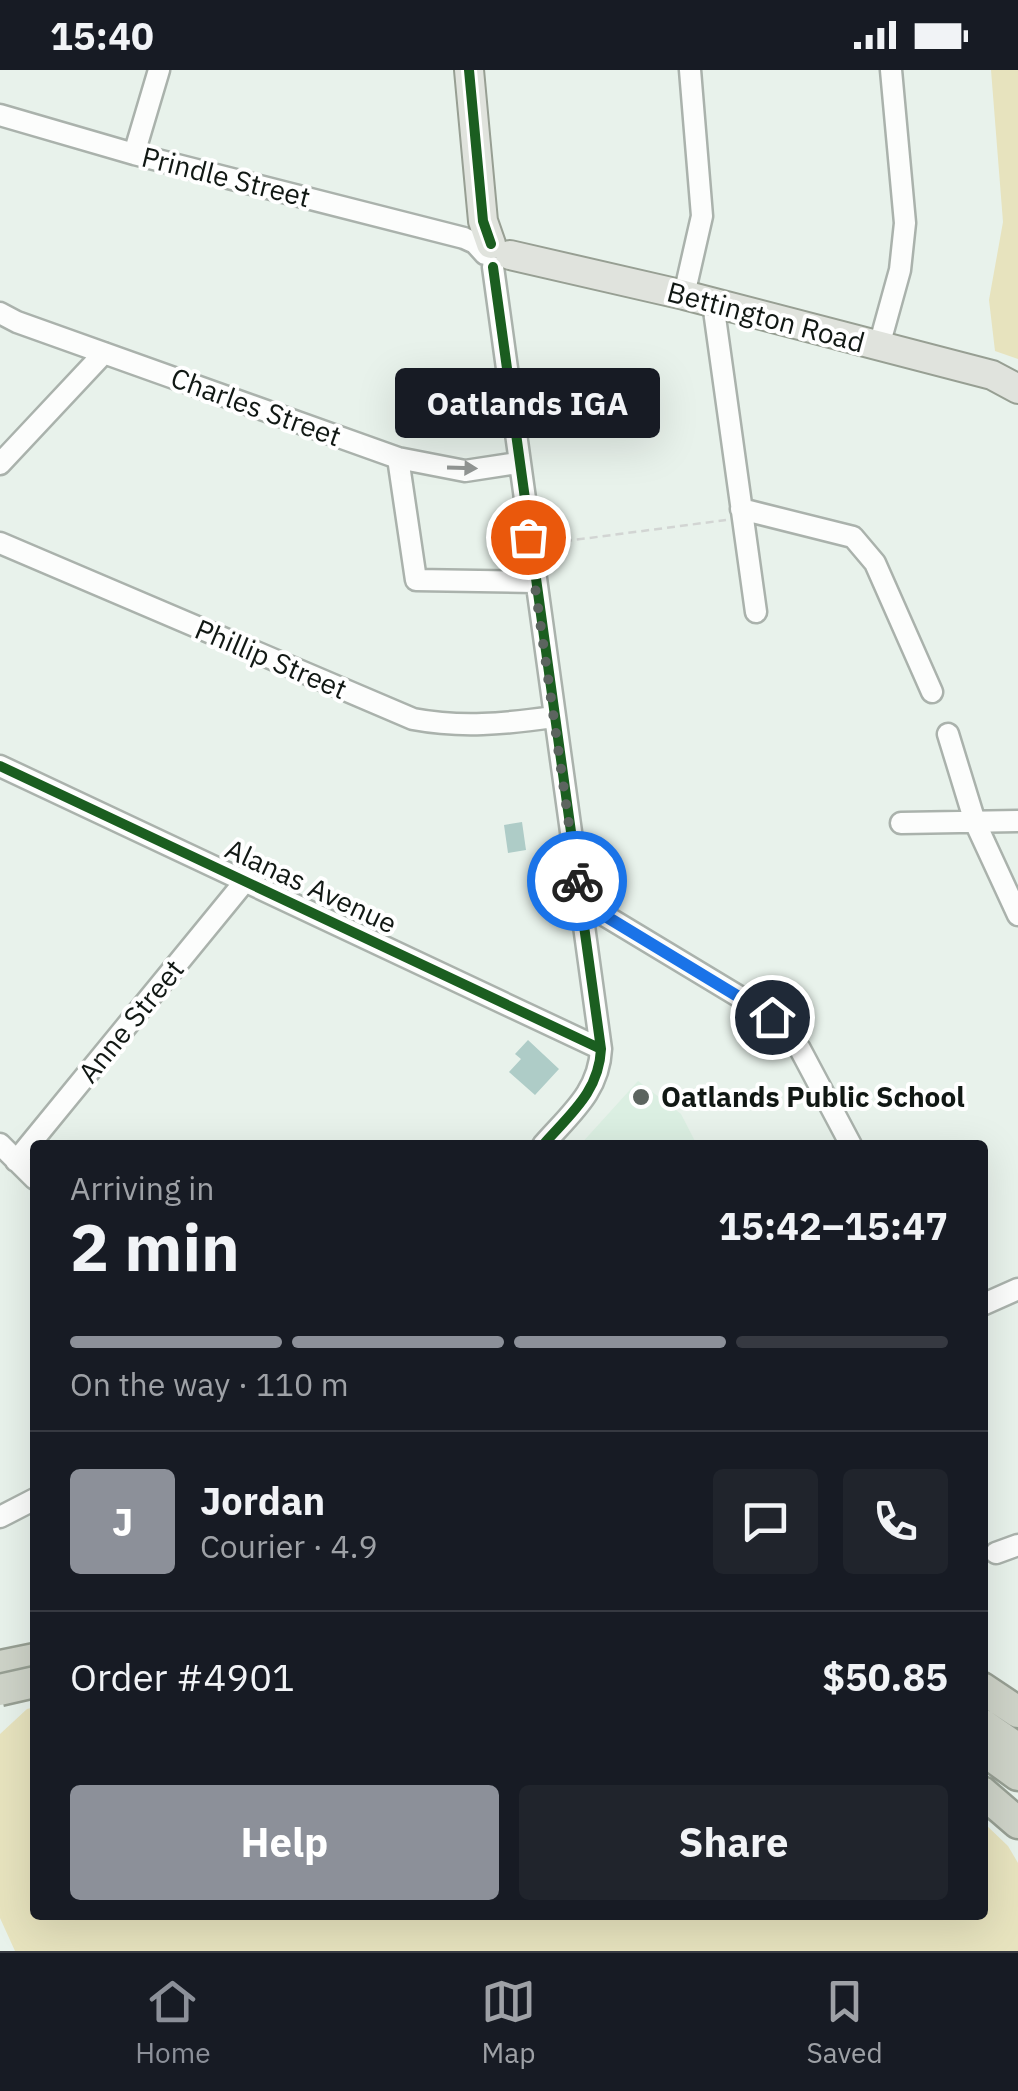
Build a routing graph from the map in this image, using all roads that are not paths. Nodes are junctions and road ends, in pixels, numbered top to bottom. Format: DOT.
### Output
graph roads {
  1 [pos="159,70"];
  2 [pos="470,70"];
  3 [pos="690,70"];
  4 [pos="890,70"];
  5 [pos="0,115"];
  6 [pos="134,154"];
  7 [pos="482,203"];
  8 [pos="452,235"];
  9 [pos="495,255"];
  10 [pos="684,294"];
  11 [pos="713,304"];
  12 [pos="0,313"];
  13 [pos="879,346"];
  14 [pos="104,352"];
  15 [pos="1018,389"];
  16 [pos="398,458"];
  17 [pos="0,464"];
  18 [pos="518,464"];
  19 [pos="734,514"];
  20 [pos="0,544"];
  21 [pos="534,582"];
  22 [pos="756,612"];
  23 [pos="932,692"];
  24 [pos="553,717"];
  25 [pos="948,734"];
  26 [pos="0,766"];
  27 [pos="1018,821"];
  28 [pos="975,822"];
  29 [pos="901,823"];
  30 [pos="246,880"];
  31 [pos="579,900"];
  32 [pos="1018,915"];
  33 [pos="602,1049"];
  34 [pos="33,1140"];
  35 [pos="547,1140"];
  36 [pos="848,1140"];
  37 [pos="0,1144"];
  38 [pos="30,1144"];
  39 [pos="16,1161"];
  40 [pos="30,1174"];
  41 [pos="1018,1289"];
  42 [pos="988,1303"];
  43 [pos="30,1502"];
  44 [pos="0,1518"];
  45 [pos="1018,1545"];
  46 [pos="996,1553"];
  47 [pos="23,1667"];
  48 [pos="988,1692"];
  49 [pos="1,1698"];
  50 [pos="1018,1712"];
  51 [pos="988,1728"];
  52 [pos="1018,1749"];
  53 [pos="988,1754"];
  54 [pos="1018,1775"];
  55 [pos="988,1797"];
  56 [pos="1018,1824"];
  1 -- 6 [label="street"];
  2 -- 7 [label="main road"];
  3 -- 10 [label="street"];
  4 -- 13 [label="street"];
  5 -- 6 [label="street, Prindle Street"];
  6 -- 8 [label="street, Prindle Street"];
  7 -- 8 [label="street"];
  7 -- 9 [label="main road"];
  8 -- 9 [label="street, Prindle Street"];
  9 -- 10 [label="main road, Bettington Road"];
  9 -- 18 [label="street"];
  10 -- 11 [label="main road, Bettington Road"];
  11 -- 13 [label="main road, Bettington Road"];
  11 -- 19 [label="street"];
  12 -- 14 [label="street, Charles Street"];
  13 -- 15 [label="main road, Bettington Road"];
  14 -- 16 [label="street, Charles Street"];
  14 -- 17 [label="street"];
  16 -- 18 [label="street, Charles Street, one-way"];
  16 -- 21 [label="street"];
  18 -- 21 [label="street"];
  19 -- 22 [label="street"];
  19 -- 23 [label="street"];
  20 -- 24 [label="street, Phillip Street"];
  21 -- 24 [label="street"];
  24 -- 31 [label="street"];
  25 -- 28 [label="street"];
  26 -- 30 [label="street, Alanas Avenue"];
  27 -- 28 [label="street"];
  28 -- 29 [label="street"];
  28 -- 32 [label="street"];
  30 -- 33 [label="street, Alanas Avenue"];
  30 -- 34 [label="street, Anne Street"];
  31 -- 33 [label="street"];
  31 -- 36 [label="street"];
  33 -- 35 [label="street"];
  37 -- 39 [label="street"];
  38 -- 39 [label="street, Anne Street"];
  39 -- 40 [label="street"];
  41 -- 42 [label="street"];
  43 -- 44 [label="street"];
  45 -- 46 [label="street"];
  47 -- 49 [label="highway, bridge"];
  48 -- 50 [label="highway"];
  51 -- 52 [label="highway"];
  53 -- 54 [label="highway"];
  55 -- 56 [label="highway"];
}
